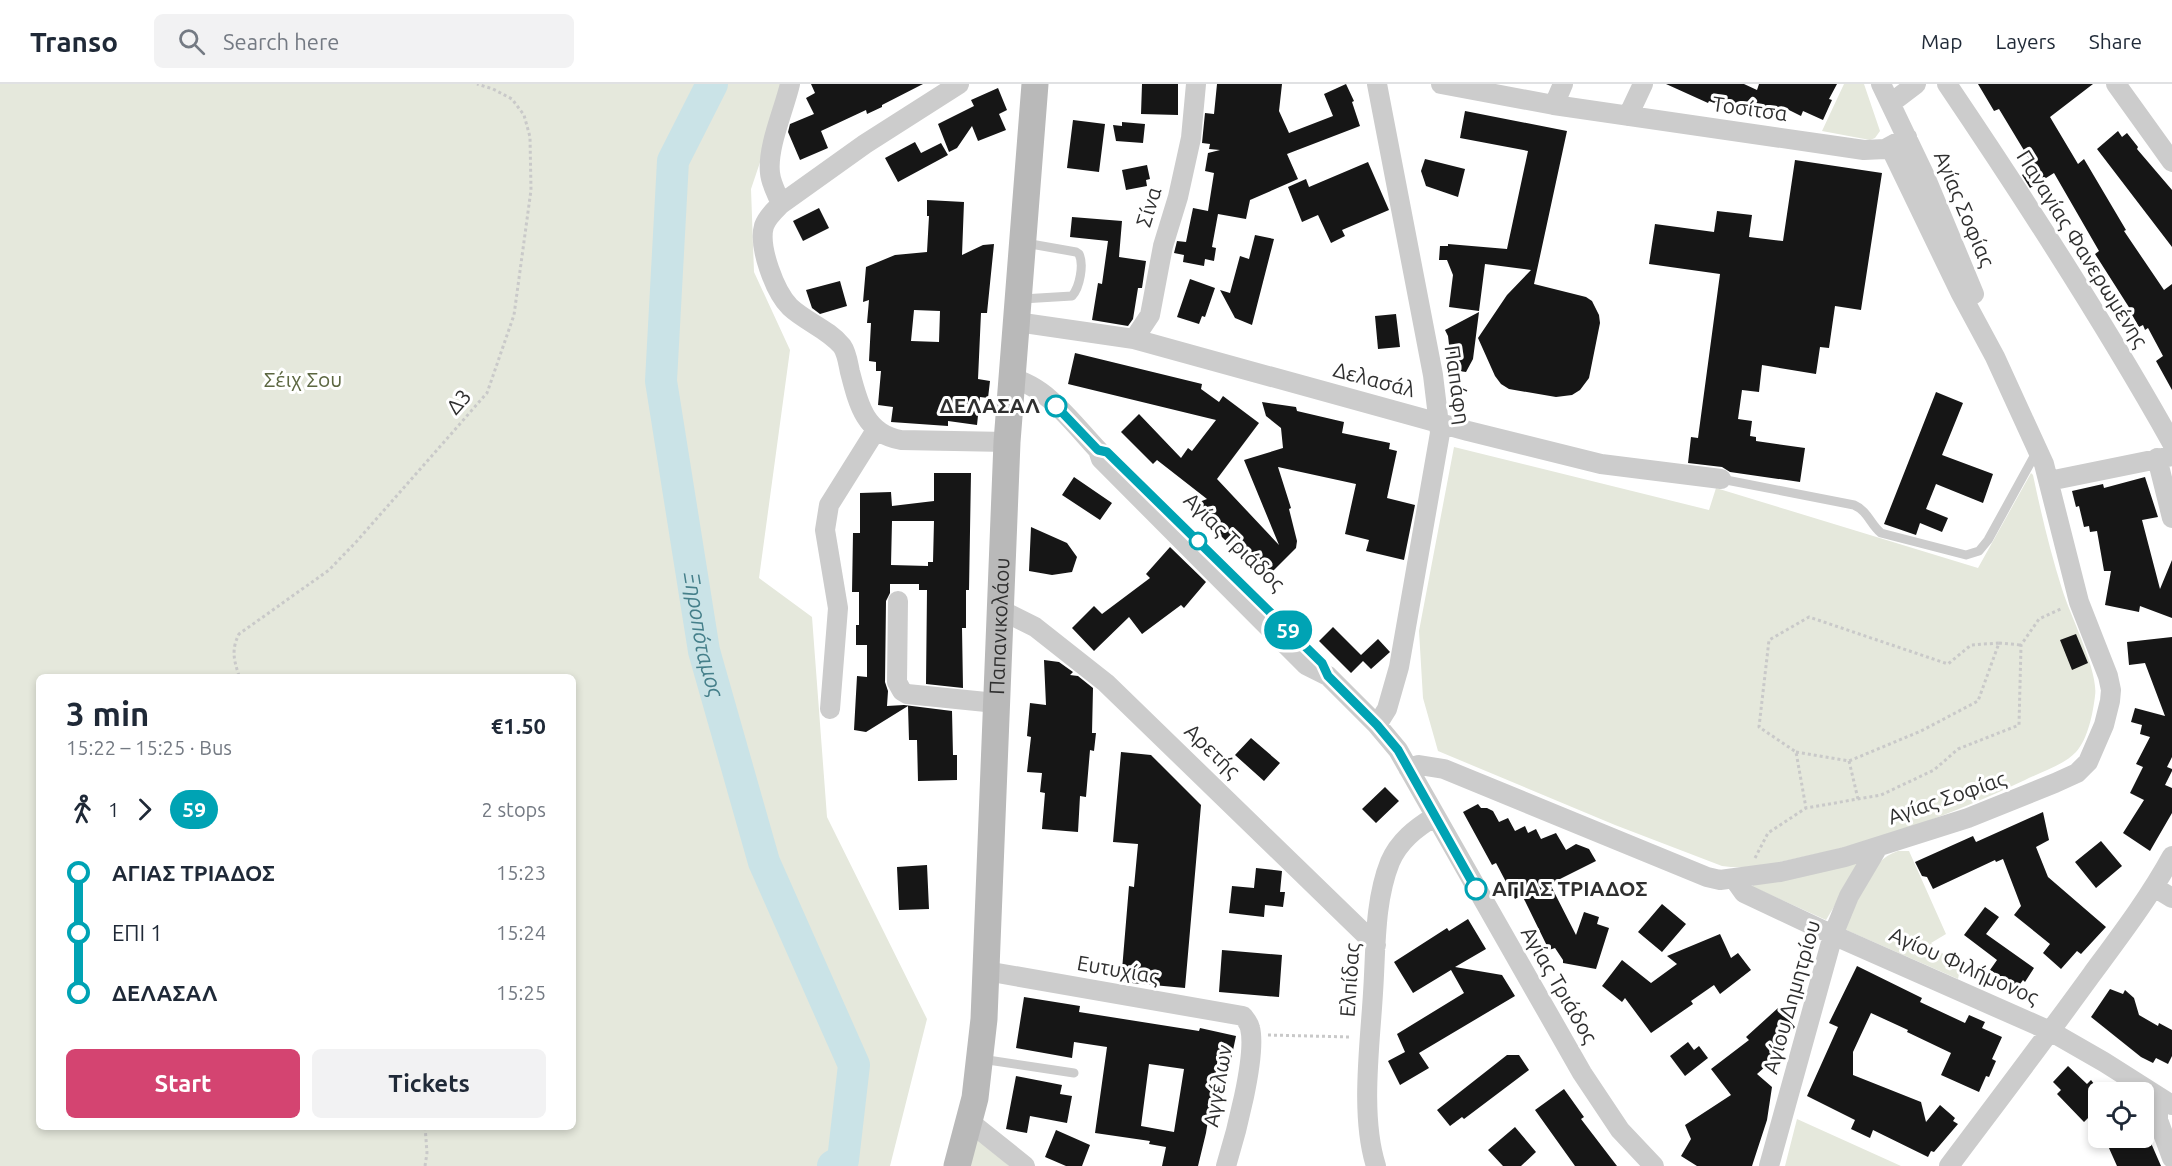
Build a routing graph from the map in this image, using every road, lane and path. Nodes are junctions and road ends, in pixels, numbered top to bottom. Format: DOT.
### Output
graph roads {
  1 [pos="477,84"];
  2 [pos="790,84"];
  3 [pos="959,84"];
  4 [pos="1035,84"];
  5 [pos="1196,84"];
  6 [pos="1377,84"];
  7 [pos="1441,84"];
  8 [pos="1563,84"];
  9 [pos="1643,84"];
  10 [pos="1881,84"];
  11 [pos="1916,84"];
  12 [pos="1947,84"];
  13 [pos="2116,84"];
  14 [pos="1891,104"];
  15 [pos="1554,105"];
  16 [pos="1628,116"];
  17 [pos="1899,142"];
  18 [pos="2172,162"];
  19 [pos="781,204"];
  20 [pos="1023,243"];
  21 [pos="1017,311"];
  22 [pos="1134,339"];
  23 [pos="1012,379"];
  24 [pos="1439,422"];
  25 [pos="876,430"];
  26 [pos="1007,442"];
  27 [pos="2172,443"];
  28 [pos="2038,449"];
  29 [pos="2164,457"];
  30 [pos="1721,479"];
  31 [pos="2049,481"];
  32 [pos="2172,518"];
  33 [pos="898,601"];
  34 [pos="2068,606"];
  35 [pos="1001,610"];
  36 [pos="1999,643"];
  37 [pos="2021,645"];
  38 [pos="238,674"];
  39 [pos="996,703"];
  40 [pos="830,710"];
  41 [pos="1377,725"];
  42 [pos="1796,752"];
  43 [pos="1850,761"];
  44 [pos="1408,768"];
  45 [pos="1858,799"];
  46 [pos="1806,808"];
  47 [pos="1434,817"];
  48 [pos="1878,848"];
  49 [pos="2172,856"];
  50 [pos="1742,878"];
  51 [pos="2154,887"];
  52 [pos="2172,898"];
  53 [pos="1833,936"];
  54 [pos="1376,945"];
  55 [pos="986,971"];
  56 [pos="1247,1025"];
  57 [pos="2050,1031"];
  58 [pos="1370,1038"];
  59 [pos="981,1059"];
  60 [pos="1074,1073"];
  61 [pos="2165,1101"];
  62 [pos="970,1122"];
  63 [pos="425,1130"];
  64 [pos="2172,1158"];
  65 [pos="425,1166"];
  66 [pos="957,1166"];
  67 [pos="1024,1166"];
  68 [pos="1226,1166"];
  69 [pos="1376,1166"];
  70 [pos="1654,1166"];
  71 [pos="1769,1166"];
  72 [pos="1949,1166"];
  1 -- 38 [label="path, Δ3"];
  2 -- 19 [label="street"];
  3 -- 19 [label="street"];
  4 -- 20 [label="main road, Παπανικολάου"];
  5 -- 22 [label="street, Σίνα"];
  6 -- 24 [label="street, Παπάφη"];
  7 -- 15 [label="street, Τοσίτσα"];
  8 -- 15 [label="street"];
  9 -- 16 [label="street"];
  10 -- 14 [label="street, Αγίας Σοφίας"];
  11 -- 14 [label="street"];
  12 -- 27 [label="street, Παναγίας Φανερωμένης"];
  13 -- 18 [label="street"];
  14 -- 17 [label="street, Αγίας Σοφίας"];
  15 -- 16 [label="street, Τοσίτσα"];
  16 -- 17 [label="street, Τοσίτσα"];
  17 -- 28 [label="street, Αγίας Σοφίας"];
  19 -- 25 [label="street"];
  20 -- 21 [label="main road, Παπανικολάου"];
  20 -- 21 [label="lane"];
  21 -- 22 [label="street, Δελασάλ"];
  21 -- 23 [label="main road, Παπανικολάου"];
  22 -- 24 [label="street, Δελασάλ"];
  23 -- 26 [label="main road, Παπανικολάου"];
  23 -- 41 [label="street, Αγίας Τριάδος"];
  24 -- 30 [label="street, Δελασάλ"];
  24 -- 41 [label="street, Παπάφη"];
  25 -- 26 [label="street"];
  25 -- 40 [label="street"];
  26 -- 35 [label="main road, Παπανικολάου"];
  28 -- 30 [label="lane"];
  28 -- 31 [label="street, Αγίας Σοφίας"];
  29 -- 31 [label="street"];
  29 -- 32 [label="street"];
  31 -- 48 [label="street, Αγίας Σοφίας"];
  33 -- 39 [label="street"];
  34 -- 37 [label="path"];
  35 -- 39 [label="main road, Παπανικολάου"];
  35 -- 54 [label="street, Αρετής"];
  36 -- 37 [label="path"];
  36 -- 42 [label="path"];
  36 -- 43 [label="path"];
  37 -- 45 [label="path"];
  39 -- 55 [label="main road, Παπανικολάου"];
  41 -- 44 [label="street, Αγίας Τριάδος"];
  42 -- 43 [label="path"];
  42 -- 46 [label="path"];
  43 -- 45 [label="path"];
  44 -- 47 [label="street, Αγίας Τριάδος"];
  44 -- 50 [label="street, Αγίας Σοφίας"];
  45 -- 46 [label="path"];
  46 -- 50 [label="path"];
  47 -- 54 [label="street, Ελπίδας"];
  47 -- 70 [label="street, Αγίας Τριάδος"];
  48 -- 50 [label="street, Αγίας Σοφίας"];
  48 -- 53 [label="street, Αγίου Δημητρίου"];
  49 -- 51 [label="street"];
  50 -- 53 [label="street, Αγίου Φιλήμονος"];
  51 -- 52 [label="street"];
  51 -- 57 [label="street"];
  53 -- 57 [label="street, Αγίου Φιλήμονος"];
  53 -- 71 [label="street, Αγίου Δημητρίου"];
  54 -- 58 [label="street, Ελπίδας"];
  55 -- 56 [label="street, Ευτυχίας"];
  55 -- 59 [label="main road, Παπανικολάου"];
  56 -- 58 [label="path"];
  56 -- 68 [label="street, Αγγέλων"];
  57 -- 61 [label="street, Αγίου Φιλήμονος"];
  57 -- 72 [label="street"];
  58 -- 69 [label="street, Ελπίδας"];
  59 -- 60 [label="lane"];
  59 -- 62 [label="main road, Παπανικολάου"];
  61 -- 64 [label="street"];
  62 -- 66 [label="main road, Παπανικολάου"];
  62 -- 67 [label="street"];
  63 -- 65 [label="path"];
}
